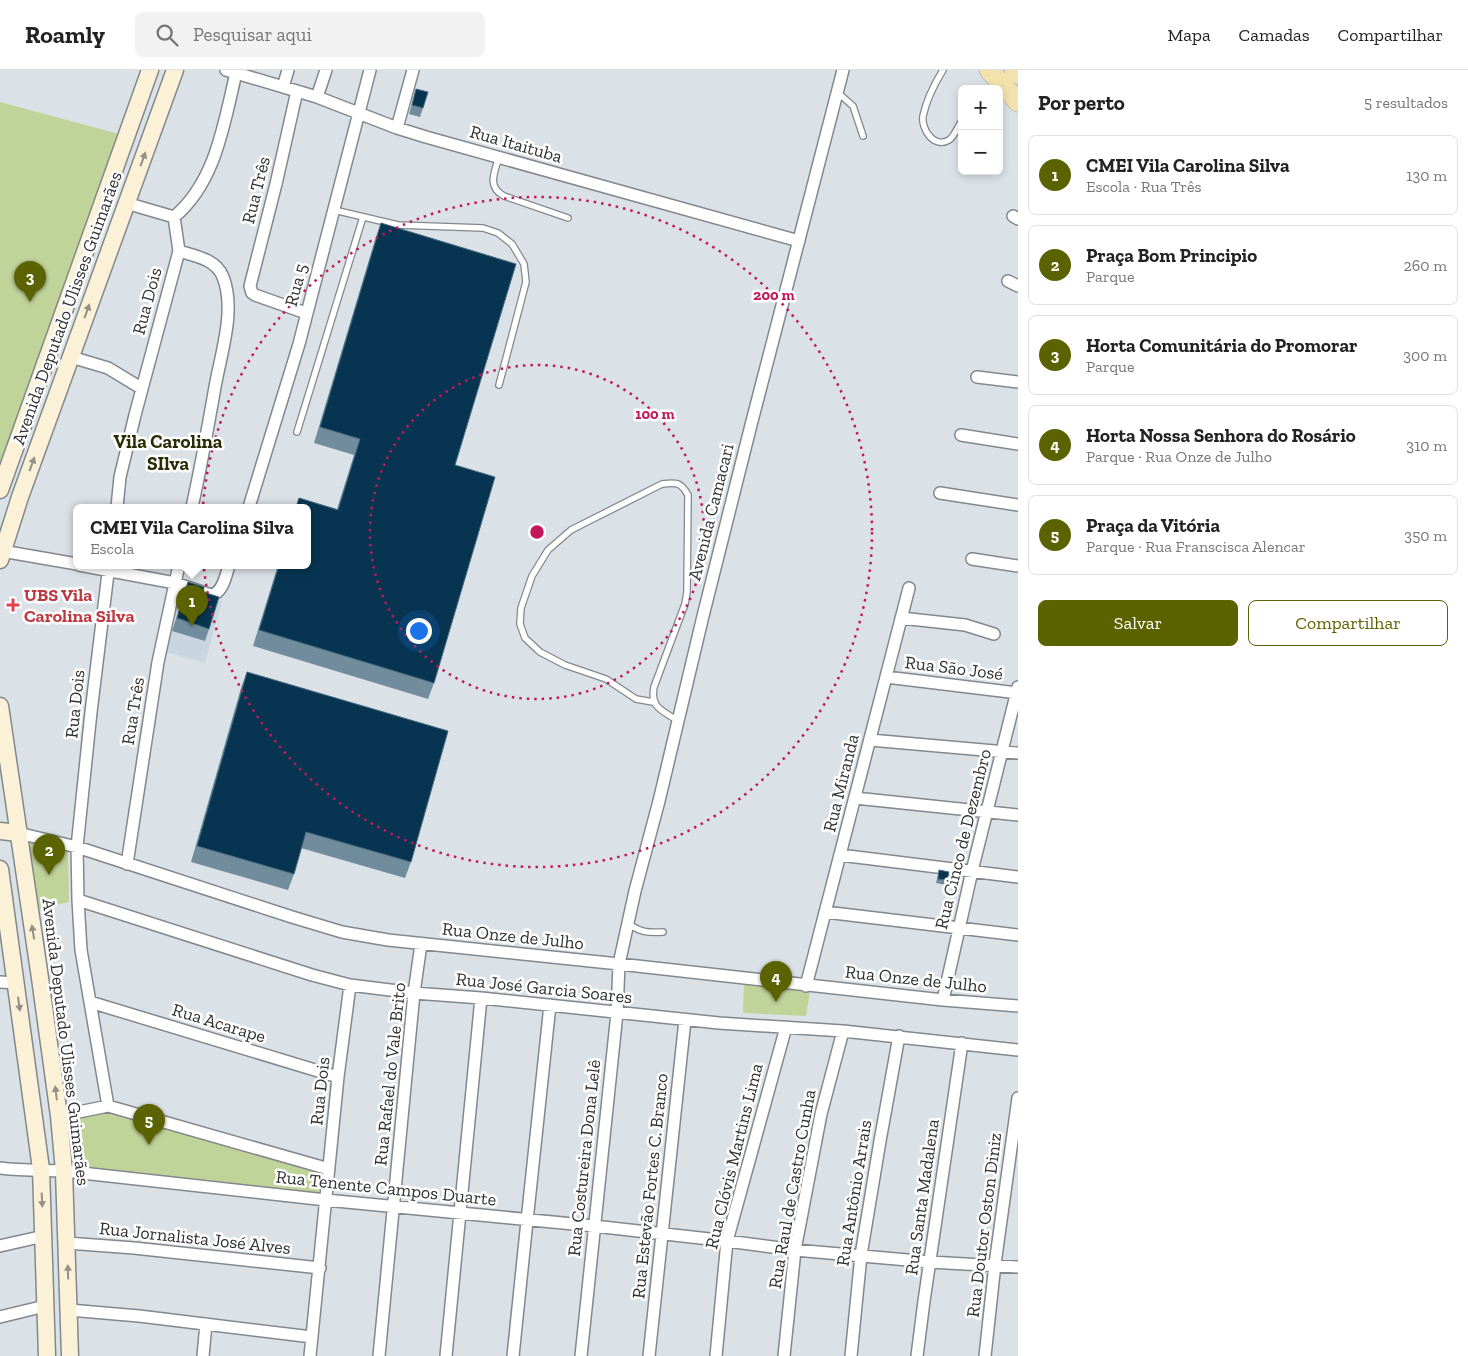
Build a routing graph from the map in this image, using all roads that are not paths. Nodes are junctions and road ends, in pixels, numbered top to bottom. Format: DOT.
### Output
graph roads {
  1 [pos="150,70"];
  2 [pos="175,70"];
  3 [pos="288,70"];
  4 [pos="326,70"];
  5 [pos="370,70"];
  6 [pos="413,70"];
  7 [pos="843,70"];
  8 [pos="943,70"];
  9 [pos="989,70"];
  10 [pos="1014,70"];
  11 [pos="231,72"];
  12 [pos="1018,74"];
  13 [pos="283,86"];
  14 [pos="297,91"];
  15 [pos="837,92"];
  16 [pos="318,97"];
  17 [pos="1018,102"];
  18 [pos="358,113"];
  19 [pos="134,116"];
  20 [pos="156,123"];
  21 [pos="958,127"];
  22 [pos="397,128"];
  23 [pos="863,136"];
  24 [pos="499,157"];
  25 [pos="126,203"];
  26 [pos="334,210"];
  27 [pos="174,216"];
  28 [pos="363,217"];
  29 [pos="568,218"];
  30 [pos="799,241"];
  31 [pos="179,251"];
  32 [pos="306,313"];
  33 [pos="71,357"];
  34 [pos="977,377"];
  35 [pos="1018,382"];
  36 [pos="499,385"];
  37 [pos="142,388"];
  38 [pos="298,432"];
  39 [pos="961,435"];
  40 [pos="1018,444"];
  41 [pos="0,490"];
  42 [pos="940,493"];
  43 [pos="20,497"];
  44 [pos="116,504"];
  45 [pos="193,504"];
  46 [pos="250,504"];
  47 [pos="1018,505"];
  48 [pos="1,555"];
  49 [pos="972,559"];
  50 [pos="73,564"];
  51 [pos="1018,566"];
  52 [pos="109,569"];
  53 [pos="117,569"];
  54 [pos="178,569"];
  55 [pos="228,569"];
  56 [pos="175,583"];
  57 [pos="909,588"];
  58 [pos="901,618"];
  59 [pos="994,634"];
  60 [pos="886,677"];
  61 [pos="1018,691"];
  62 [pos="653,702"];
  63 [pos="0,706"];
  64 [pos="678,721"];
  65 [pos="870,740"];
  66 [pos="1002,752"];
  67 [pos="1018,753"];
  68 [pos="855,798"];
  69 [pos="986,812"];
  70 [pos="1018,816"];
  71 [pos="0,831"];
  72 [pos="18,833"];
  73 [pos="77,847"];
  74 [pos="840,855"];
  75 [pos="126,864"];
  76 [pos="972,871"];
  77 [pos="1018,877"];
  78 [pos="1,881"];
  79 [pos="78,900"];
  80 [pos="825,912"];
  81 [pos="628,924"];
  82 [pos="4,927"];
  83 [pos="959,928"];
  84 [pos="663,932"];
  85 [pos="1018,935"];
  86 [pos="421,944"];
  87 [pos="619,964"];
  88 [pos="8,983"];
  89 [pos="350,985"];
  90 [pos="806,986"];
  91 [pos="414,993"];
  92 [pos="482,998"];
  93 [pos="943,1000"];
  94 [pos="90,1002"];
  95 [pos="550,1006"];
  96 [pos="1018,1006"];
  97 [pos="617,1013"];
  98 [pos="685,1020"];
  99 [pos="786,1026"];
  100 [pos="843,1031"];
  101 [pos="899,1036"];
  102 [pos="962,1043"];
  103 [pos="1018,1050"];
  104 [pos="338,1077"];
  105 [pos="1018,1098"];
  106 [pos="108,1106"];
  107 [pos="59,1116"];
  108 [pos="0,1168"];
  109 [pos="329,1168"];
  110 [pos="41,1169"];
  111 [pos="20,1170"];
  112 [pos="64,1171"];
  113 [pos="0,1176"];
  114 [pos="326,1200"];
  115 [pos="394,1207"];
  116 [pos="461,1214"];
  117 [pos="527,1221"];
  118 [pos="594,1226"];
  119 [pos="662,1234"];
  120 [pos="44,1236"];
  121 [pos="727,1241"];
  122 [pos="67,1243"];
  123 [pos="0,1246"];
  124 [pos="795,1250"];
  125 [pos="861,1255"];
  126 [pos="930,1262"];
  127 [pos="995,1264"];
  128 [pos="1018,1267"];
  129 [pos="320,1268"];
  130 [pos="45,1306"];
  131 [pos="69,1310"];
  132 [pos="0,1317"];
  133 [pos="206,1324"];
  134 [pos="312,1337"];
  135 [pos="47,1356"];
  136 [pos="70,1356"];
  137 [pos="203,1356"];
  138 [pos="310,1356"];
  139 [pos="379,1356"];
  140 [pos="446,1356"];
  141 [pos="514,1356"];
  142 [pos="581,1356"];
  143 [pos="649,1356"];
  144 [pos="716,1356"];
  145 [pos="784,1356"];
  146 [pos="851,1356"];
  147 [pos="918,1356"];
  148 [pos="986,1356"];
  1 -- 19 [label="street, Avenida Deputado Ulisses Guimarães"];
  2 -- 20 [label="street, Avenida Deputado Ulisses Guimarães"];
  3 -- 13 [label="street"];
  4 -- 16 [label="street"];
  5 -- 18 [label="street, Rua 5"];
  6 -- 22 [label="street"];
  7 -- 15 [label="street, Avenida Camacari"];
  8 -- 21 [label="lane"];
  9 -- 17 [label="main road"];
  10 -- 12 [label="main road"];
  11 -- 13 [label="street, Rua Itaituba"];
  11 -- 27 [label="street"];
  13 -- 14 [label="street, Rua Itaituba"];
  14 -- 16 [label="street, Rua Itaituba"];
  14 -- 32 [label="street, Rua Três"];
  15 -- 23 [label="lane"];
  15 -- 30 [label="street, Avenida Camacari"];
  16 -- 18 [label="street, Rua Itaituba"];
  18 -- 22 [label="street, Rua Itaituba"];
  18 -- 26 [label="street, Rua 5"];
  19 -- 20 [label="street"];
  19 -- 41 [label="street, Avenida Deputado Ulisses Guimarães"];
  25 -- 20 [label="street, Avenida Deputado Ulisses Guimarães, one-way"];
  22 -- 24 [label="street, Rua Itaituba"];
  24 -- 29 [label="lane"];
  24 -- 30 [label="street, Rua Itaituba"];
  25 -- 27 [label="street"];
  33 -- 25 [label="street, Avenida Deputado Ulisses Guimarães, one-way"];
  26 -- 28 [label="lane"];
  26 -- 32 [label="street, Rua 5"];
  27 -- 31 [label="street"];
  28 -- 36 [label="lane"];
  28 -- 38 [label="lane"];
  30 -- 64 [label="street, Avenida Camacari"];
  31 -- 37 [label="street, Rua Dois"];
  31 -- 45 [label="street"];
  32 -- 46 [label="street, Rua 5"];
  33 -- 37 [label="street"];
  43 -- 33 [label="street, Avenida Deputado Ulisses Guimarães, one-way"];
  34 -- 35 [label="street"];
  37 -- 44 [label="street, Rua Dois"];
  39 -- 40 [label="street"];
  41 -- 43 [label="street"];
  42 -- 47 [label="street"];
  43 -- 48 [label="street, Avenida Deputado Ulisses Guimarães"];
  48 -- 50 [label="street"];
  49 -- 51 [label="street"];
  52 -- 73 [label="street, Rua Dois"];
  53 -- 56 [label="street"];
  54 -- 56 [label="street, Rua Três"];
  55 -- 56 [label="street"];
  56 -- 75 [label="street, Rua Três"];
  57 -- 58 [label="street, Rua Miranda"];
  58 -- 59 [label="street"];
  58 -- 60 [label="street, Rua Miranda"];
  60 -- 61 [label="street, Rua São José"];
  60 -- 65 [label="street, Rua Miranda"];
  61 -- 66 [label="street, Rua Cinco de Dezembro"];
  62 -- 62 [label="lane"];
  62 -- 64 [label="lane"];
  63 -- 72 [label="street, Avenida Deputado Ulisses Guimarães"];
  64 -- 81 [label="street, Avenida Camacari"];
  65 -- 66 [label="street"];
  65 -- 68 [label="street, Rua Miranda"];
  66 -- 67 [label="street"];
  66 -- 69 [label="street, Rua Cinco de Dezembro"];
  68 -- 69 [label="street"];
  68 -- 74 [label="street, Rua Miranda"];
  69 -- 70 [label="street"];
  69 -- 76 [label="street, Rua Cinco de Dezembro"];
  71 -- 72 [label="street"];
  72 -- 73 [label="street, Rua Onze de Julho"];
  107 -- 72 [label="street, Avenida Deputado Ulisses Guimarães, one-way"];
  73 -- 75 [label="street, Rua Onze de Julho"];
  73 -- 79 [label="street, Rua Dois"];
  74 -- 76 [label="street"];
  74 -- 80 [label="street, Rua Miranda"];
  75 -- 86 [label="street, Rua Onze de Julho"];
  76 -- 77 [label="street"];
  76 -- 83 [label="street, Rua Cinco de Dezembro"];
  78 -- 82 [label="street"];
  79 -- 89 [label="street, Rua José Garcia Soares"];
  79 -- 94 [label="street, Rua Dois"];
  80 -- 83 [label="street"];
  80 -- 90 [label="street, Rua Miranda"];
  81 -- 84 [label="lane"];
  81 -- 87 [label="street, Avenida Camacari"];
  82 -- 88 [label="street"];
  83 -- 85 [label="street"];
  83 -- 93 [label="street, Rua Cinco de Dezembro"];
  86 -- 87 [label="street, Rua Onze de Julho"];
  86 -- 91 [label="street, Rua Rafael do Vale Brito"];
  87 -- 90 [label="street, Rua Onze de Julho"];
  87 -- 97 [label="street, Rua Costureira Dona Lelê"];
  88 -- 110 [label="street, one-way"];
  89 -- 91 [label="street, Rua José Garcia Soares"];
  89 -- 104 [label="street, Rua Dois"];
  90 -- 93 [label="street, Rua Onze de Julho"];
  91 -- 92 [label="street, Rua José Garcia Soares"];
  91 -- 115 [label="street, Rua Rafael do Vale Brito"];
  92 -- 95 [label="street, Rua José Garcia Soares"];
  92 -- 116 [label="street"];
  93 -- 96 [label="street, Rua Onze de Julho"];
  94 -- 104 [label="street, Rua Acarape"];
  94 -- 106 [label="street, Rua Dois"];
  95 -- 97 [label="street, Rua José Garcia Soares"];
  95 -- 117 [label="street"];
  97 -- 98 [label="street, Rua José Garcia Soares"];
  97 -- 118 [label="street, Rua Costureira Dona Lelê"];
  98 -- 99 [label="street, Rua José Garcia Soares"];
  98 -- 119 [label="street, Rua Estevão Fortes C. Branco"];
  99 -- 100 [label="street, Rua José Garcia Soares"];
  99 -- 121 [label="street, Rua Clóvis Martins Lima"];
  100 -- 101 [label="street, Rua José Garcia Soares"];
  100 -- 124 [label="street, Rua Raul de Castro Cunha"];
  101 -- 102 [label="street, Rua José Garcia Soares"];
  101 -- 125 [label="street, Rua Antônio Arrais"];
  102 -- 103 [label="street, Rua José Garcia Soares"];
  102 -- 126 [label="street, Rua Santa Madalena"];
  104 -- 109 [label="street, Rua Dois"];
  105 -- 127 [label="street, Rua Doutor Oston Diniz"];
  106 -- 107 [label="street"];
  106 -- 109 [label="street"];
  107 -- 112 [label="street, Avenida Deputado Ulisses Guimarães"];
  108 -- 111 [label="street"];
  109 -- 114 [label="street, Rua Dois"];
  110 -- 111 [label="street, Rua Tenente Campos Duarte"];
  110 -- 112 [label="street, Rua Tenente Campos Duarte"];
  110 -- 120 [label="street, one-way"];
  111 -- 113 [label="street"];
  112 -- 114 [label="street, Rua Tenente Campos Duarte"];
  112 -- 122 [label="street, Avenida Deputado Ulisses Guimarães"];
  114 -- 115 [label="street, Rua Tenente Campos Duarte"];
  114 -- 129 [label="street, Rua Dois"];
  115 -- 116 [label="street, Rua Tenente Campos Duarte"];
  115 -- 139 [label="street, Rua Rafael do Vale Brito"];
  116 -- 117 [label="street, Rua Tenente Campos Duarte"];
  116 -- 140 [label="street"];
  117 -- 118 [label="street, Rua Tenente Campos Duarte"];
  117 -- 141 [label="street"];
  118 -- 119 [label="street, Rua Tenente Campos Duarte"];
  118 -- 142 [label="street, Rua Costureira Dona Lelê"];
  119 -- 121 [label="street, Rua Tenente Campos Duarte"];
  119 -- 143 [label="street, Rua Estevão Fortes C. Branco"];
  120 -- 123 [label="street"];
  120 -- 130 [label="street"];
  121 -- 124 [label="street"];
  121 -- 144 [label="street, Rua Clóvis Martins Lima"];
  122 -- 129 [label="street, Rua Jornalista José Alves"];
  131 -- 122 [label="street, Avenida Deputado Ulisses Guimarães, one-way"];
  124 -- 125 [label="street"];
  124 -- 145 [label="street, Rua Raul de Castro Cunha"];
  125 -- 126 [label="street"];
  125 -- 146 [label="street, Rua Antônio Arrais"];
  126 -- 127 [label="street"];
  126 -- 147 [label="street, Rua Santa Madalena"];
  127 -- 128 [label="street"];
  127 -- 148 [label="street, Rua Doutor Oston Diniz"];
  129 -- 134 [label="street, Rua Dois"];
  130 -- 132 [label="street"];
  130 -- 135 [label="street"];
  131 -- 133 [label="street"];
  131 -- 136 [label="street, Avenida Deputado Ulisses Guimarães"];
  133 -- 134 [label="street"];
  133 -- 137 [label="street"];
  134 -- 138 [label="street, Rua Dois"];
}
